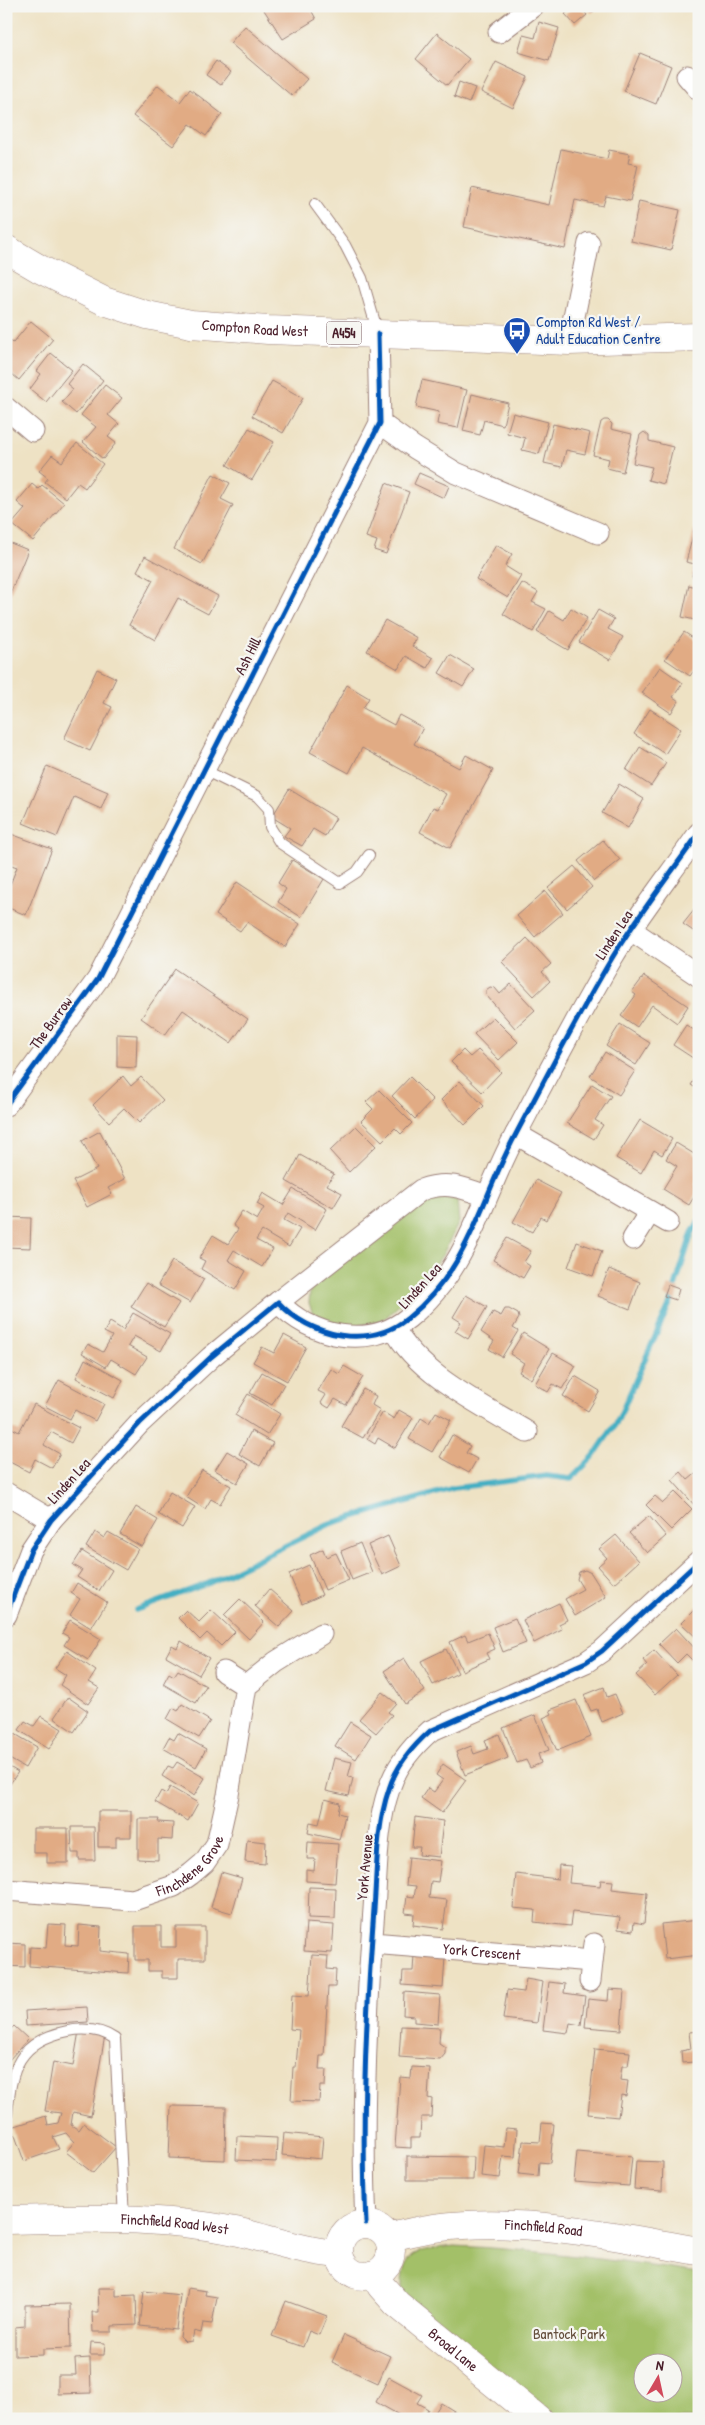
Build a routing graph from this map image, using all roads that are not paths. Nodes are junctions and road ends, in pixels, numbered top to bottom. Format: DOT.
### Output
graph roads {
  1 [pos="533,6"];
  2 [pos="499,32"];
  3 [pos="315,204"];
  4 [pos="589,243"];
  5 [pos="6,249"];
  6 [pos="378,334"];
  7 [pos="699,337"];
  8 [pos="569,341"];
  9 [pos="6,408"];
  10 [pos="380,422"];
  11 [pos="33,431"];
  12 [pos="598,533"];
  13 [pos="204,770"];
  14 [pos="699,834"];
  15 [pos="368,855"];
  16 [pos="631,930"];
  17 [pos="699,976"];
  18 [pos="98,979"];
  19 [pos="6,1106"];
  20 [pos="516,1134"];
  21 [pos="486,1196"];
  22 [pos="633,1239"];
  23 [pos="278,1302"];
  24 [pos="394,1328"];
  25 [pos="527,1432"];
  26 [pos="6,1493"];
  27 [pos="52,1520"];
  28 [pos="699,1561"];
  29 [pos="6,1615"];
  30 [pos="321,1634"];
  31 [pos="224,1672"];
  32 [pos="246,1686"];
  33 [pos="6,1890"];
  34 [pos="372,1943"];
  35 [pos="592,1962"];
  36 [pos="6,2115"];
  37 [pos="6,2220"];
  38 [pos="124,2220"];
  39 [pos="366,2223"];
  40 [pos="389,2238"];
  41 [pos="699,2251"];
  42 [pos="339,2254"];
  43 [pos="376,2274"];
  44 [pos="527,2415"];
  1 -- 2 [label="street"];
  3 -- 6 [label="lane"];
  4 -- 8 [label="street"];
  5 -- 6 [label="main road, Compton Road West / A454"];
  6 -- 8 [label="main road, Compton Road West / A454"];
  6 -- 10 [label="street, Ash Hill"];
  7 -- 8 [label="main road, Compton Road West / A454"];
  9 -- 11 [label="street"];
  10 -- 12 [label="street"];
  10 -- 13 [label="street, Ash Hill"];
  13 -- 15 [label="lane"];
  13 -- 18 [label="street, Ash Hill"];
  14 -- 16 [label="street, Linden Lea"];
  16 -- 17 [label="street, Linden Lea"];
  16 -- 20 [label="street, Linden Lea"];
  18 -- 19 [label="street, The Burrow"];
  20 -- 21 [label="street, Linden Lea"];
  20 -- 22 [label="street"];
  21 -- 23 [label="street, Linden Lea"];
  21 -- 24 [label="street, Linden Lea"];
  23 -- 24 [label="street, Linden Lea"];
  23 -- 27 [label="street, Linden Lea"];
  24 -- 25 [label="street, Linden Lea"];
  26 -- 27 [label="street"];
  27 -- 29 [label="street, Linden Lea"];
  28 -- 34 [label="street, York Avenue"];
  30 -- 32 [label="street"];
  31 -- 32 [label="street"];
  32 -- 33 [label="street, Finchdene Grove"];
  34 -- 35 [label="street, York Crescent"];
  34 -- 39 [label="street, York Avenue"];
  36 -- 38 [label="lane"];
  37 -- 38 [label="main road, Finchfield Road West"];
  38 -- 42 [label="main road, Finchfield Road West"];
  39 -- 40 [label="main road"];
  39 -- 42 [label="main road"];
  40 -- 41 [label="main road, Finchfield Road"];
  40 -- 43 [label="main road"];
  42 -- 43 [label="main road"];
  43 -- 44 [label="main road, Broad Lane"];
}
